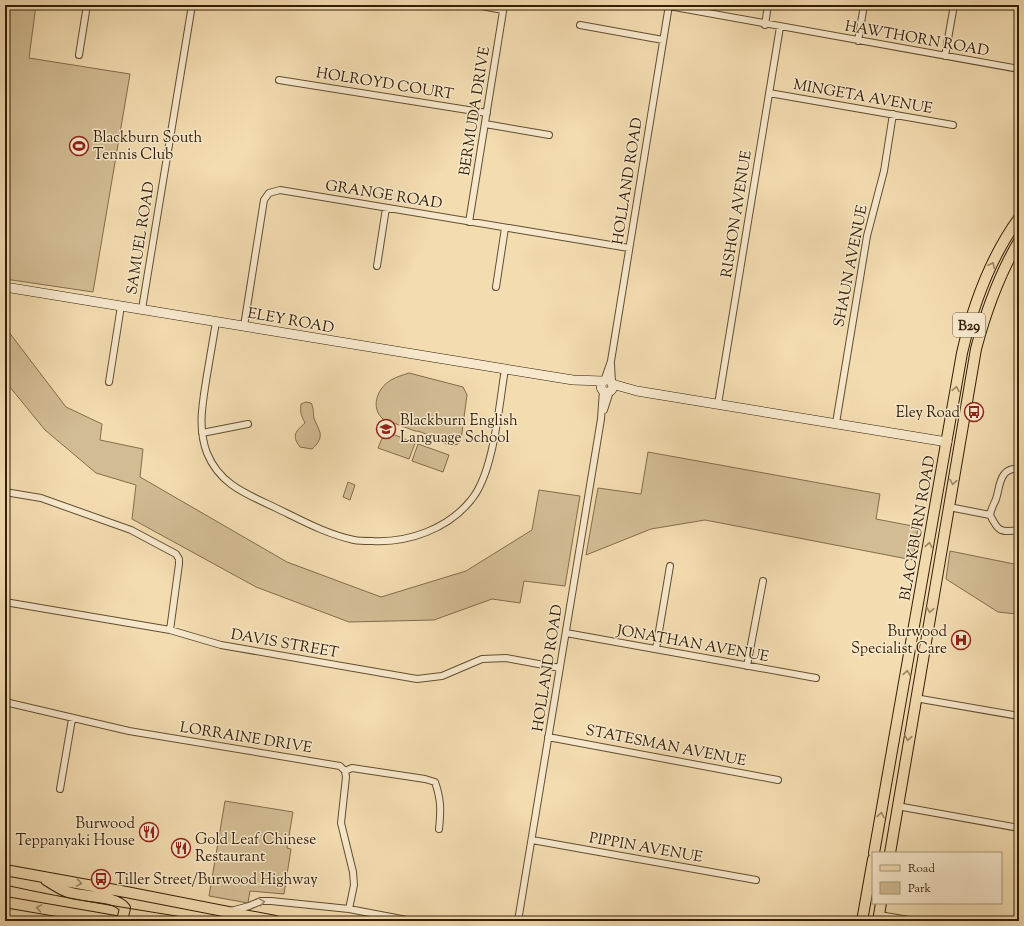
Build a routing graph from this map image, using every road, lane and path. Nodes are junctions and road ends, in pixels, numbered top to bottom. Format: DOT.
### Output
graph roads {
  1 [pos="87,5"];
  2 [pos="192,5"];
  3 [pos="476,5"];
  4 [pos="768,5"];
  5 [pos="864,5"];
  6 [pos="954,5"];
  7 [pos="669,6"];
  8 [pos="504,7"];
  9 [pos="765,24"];
  10 [pos="580,25"];
  11 [pos="780,27"];
  12 [pos="663,40"];
  13 [pos="858,41"];
  14 [pos="79,55"];
  15 [pos="945,56"];
  16 [pos="1019,69"];
  17 [pos="279,80"];
  18 [pos="769,93"];
  19 [pos="487,113"];
  20 [pos="893,114"];
  21 [pos="485,124"];
  22 [pos="953,125"];
  23 [pos="549,136"];
  24 [pos="386,208"];
  25 [pos="1019,218"];
  26 [pos="469,222"];
  27 [pos="505,228"];
  28 [pos="1019,241"];
  29 [pos="629,248"];
  30 [pos="377,266"];
  31 [pos="5,287"];
  32 [pos="496,287"];
  33 [pos="121,306"];
  34 [pos="142,309"];
  35 [pos="216,322"];
  36 [pos="244,326"];
  37 [pos="505,369"];
  38 [pos="109,382"];
  39 [pos="607,386"];
  40 [pos="718,404"];
  41 [pos="836,423"];
  42 [pos="248,424"];
  43 [pos="202,432"];
  44 [pos="947,442"];
  45 [pos="959,444"];
  46 [pos="1019,469"];
  47 [pos="5,492"];
  48 [pos="949,507"];
  49 [pos="990,514"];
  50 [pos="1019,530"];
  51 [pos="670,566"];
  52 [pos="763,581"];
  53 [pos="5,602"];
  54 [pos="170,630"];
  55 [pos="566,633"];
  56 [pos="656,649"];
  57 [pos="747,666"];
  58 [pos="560,668"];
  59 [pos="816,678"];
  60 [pos="903,696"];
  61 [pos="915,698"];
  62 [pos="5,702"];
  63 [pos="1019,716"];
  64 [pos="72,719"];
  65 [pos="548,737"];
  66 [pos="345,771"];
  67 [pos="778,780"];
  68 [pos="60,789"];
  69 [pos="897,806"];
  70 [pos="439,828"];
  71 [pos="1019,828"];
  72 [pos="532,840"];
  73 [pos="874,852"];
  74 [pos="890,852"];
  75 [pos="872,865"];
  76 [pos="5,870"];
  77 [pos="41,877"];
  78 [pos="756,880"];
  79 [pos="5,902"];
  80 [pos="881,904"];
  81 [pos="350,908"];
  82 [pos="225,912"];
  83 [pos="879,918"];
  84 [pos="111,921"];
  85 [pos="122,921"];
  86 [pos="275,921"];
  87 [pos="412,921"];
  88 [pos="518,921"];
  89 [pos="862,921"];
  90 [pos="915,921"];
  1 -- 14 [label="street"];
  2 -- 34 [label="street, SAMUEL ROAD"];
  3 -- 8 [label="street"];
  4 -- 9 [label="street"];
  5 -- 13 [label="street"];
  6 -- 15 [label="street"];
  7 -- 9 [label="street, HAWTHORN ROAD"];
  7 -- 12 [label="street, HOLLAND ROAD"];
  8 -- 19 [label="street, BERMUDA DRIVE"];
  9 -- 11 [label="street, HAWTHORN ROAD"];
  10 -- 12 [label="street"];
  11 -- 13 [label="street, HAWTHORN ROAD"];
  11 -- 18 [label="street, RISHON AVENUE"];
  12 -- 29 [label="street, HOLLAND ROAD"];
  13 -- 15 [label="street, HAWTHORN ROAD"];
  15 -- 16 [label="street, HAWTHORN ROAD"];
  17 -- 19 [label="street, HOLROYD COURT"];
  18 -- 20 [label="street, MINGETA AVENUE"];
  18 -- 40 [label="street, RISHON AVENUE"];
  19 -- 21 [label="street, BERMUDA DRIVE"];
  20 -- 22 [label="street, MINGETA AVENUE"];
  20 -- 41 [label="street, SHAUN AVENUE"];
  21 -- 23 [label="street"];
  21 -- 26 [label="street, BERMUDA DRIVE"];
  24 -- 26 [label="street, GRANGE ROAD"];
  24 -- 30 [label="street"];
  24 -- 36 [label="street, GRANGE ROAD"];
  44 -- 25 [label="main road, BLACKBURN ROAD / B29, one-way"];
  26 -- 27 [label="street, GRANGE ROAD"];
  27 -- 29 [label="street, GRANGE ROAD"];
  27 -- 32 [label="street"];
  28 -- 45 [label="main road, BLACKBURN ROAD / B29"];
  29 -- 39 [label="street, HOLLAND ROAD"];
  31 -- 33 [label="main road, ELEY ROAD"];
  33 -- 34 [label="main road, ELEY ROAD"];
  33 -- 38 [label="street"];
  34 -- 35 [label="main road, ELEY ROAD"];
  35 -- 36 [label="main road, ELEY ROAD"];
  35 -- 43 [label="street"];
  36 -- 37 [label="main road, ELEY ROAD"];
  37 -- 39 [label="main road, ELEY ROAD"];
  37 -- 43 [label="street"];
  39 -- 40 [label="main road, ELEY ROAD"];
  39 -- 55 [label="street, HOLLAND ROAD"];
  40 -- 41 [label="main road, ELEY ROAD"];
  41 -- 44 [label="main road, ELEY ROAD"];
  42 -- 43 [label="street"];
  44 -- 45 [label="main road"];
  60 -- 44 [label="main road, BLACKBURN ROAD / B29, one-way"];
  45 -- 48 [label="main road, BLACKBURN ROAD / B29, one-way"];
  46 -- 49 [label="street"];
  47 -- 54 [label="street"];
  48 -- 49 [label="street"];
  48 -- 61 [label="main road, BLACKBURN ROAD / B29, one-way"];
  49 -- 50 [label="street"];
  51 -- 56 [label="street"];
  52 -- 57 [label="street"];
  53 -- 54 [label="street, DAVIS STREET"];
  54 -- 58 [label="street, DAVIS STREET"];
  55 -- 56 [label="street, JONATHAN AVENUE"];
  55 -- 58 [label="street, HOLLAND ROAD"];
  56 -- 57 [label="street, JONATHAN AVENUE"];
  57 -- 59 [label="street, JONATHAN AVENUE"];
  58 -- 65 [label="street, HOLLAND ROAD"];
  60 -- 61 [label="main road"];
  73 -- 60 [label="main road, BLACKBURN ROAD / B29, one-way"];
  61 -- 63 [label="street"];
  61 -- 69 [label="main road, BLACKBURN ROAD / B29, one-way"];
  62 -- 64 [label="street, LORRAINE DRIVE"];
  64 -- 66 [label="street, LORRAINE DRIVE"];
  64 -- 68 [label="street"];
  65 -- 67 [label="street, STATESMAN AVENUE"];
  65 -- 72 [label="street, HOLLAND ROAD"];
  66 -- 70 [label="street, LORRAINE DRIVE"];
  66 -- 81 [label="street"];
  69 -- 71 [label="street"];
  69 -- 74 [label="main road, BLACKBURN ROAD / B29"];
  72 -- 78 [label="street, PIPPIN AVENUE"];
  72 -- 88 [label="street, HOLLAND ROAD"];
  75 -- 89 [label="main road"];
  76 -- 77 [label="main road"];
  77 -- 82 [label="main road, one-way"];
  77 -- 85 [label="main road"];
  84 -- 79 [label="main road, one-way"];
  80 -- 83 [label="main road"];
  82 -- 81 [label="street, one-way"];
  81 -- 87 [label="street"];
  82 -- 86 [label="main road"];
  83 -- 90 [label="street"];
}
